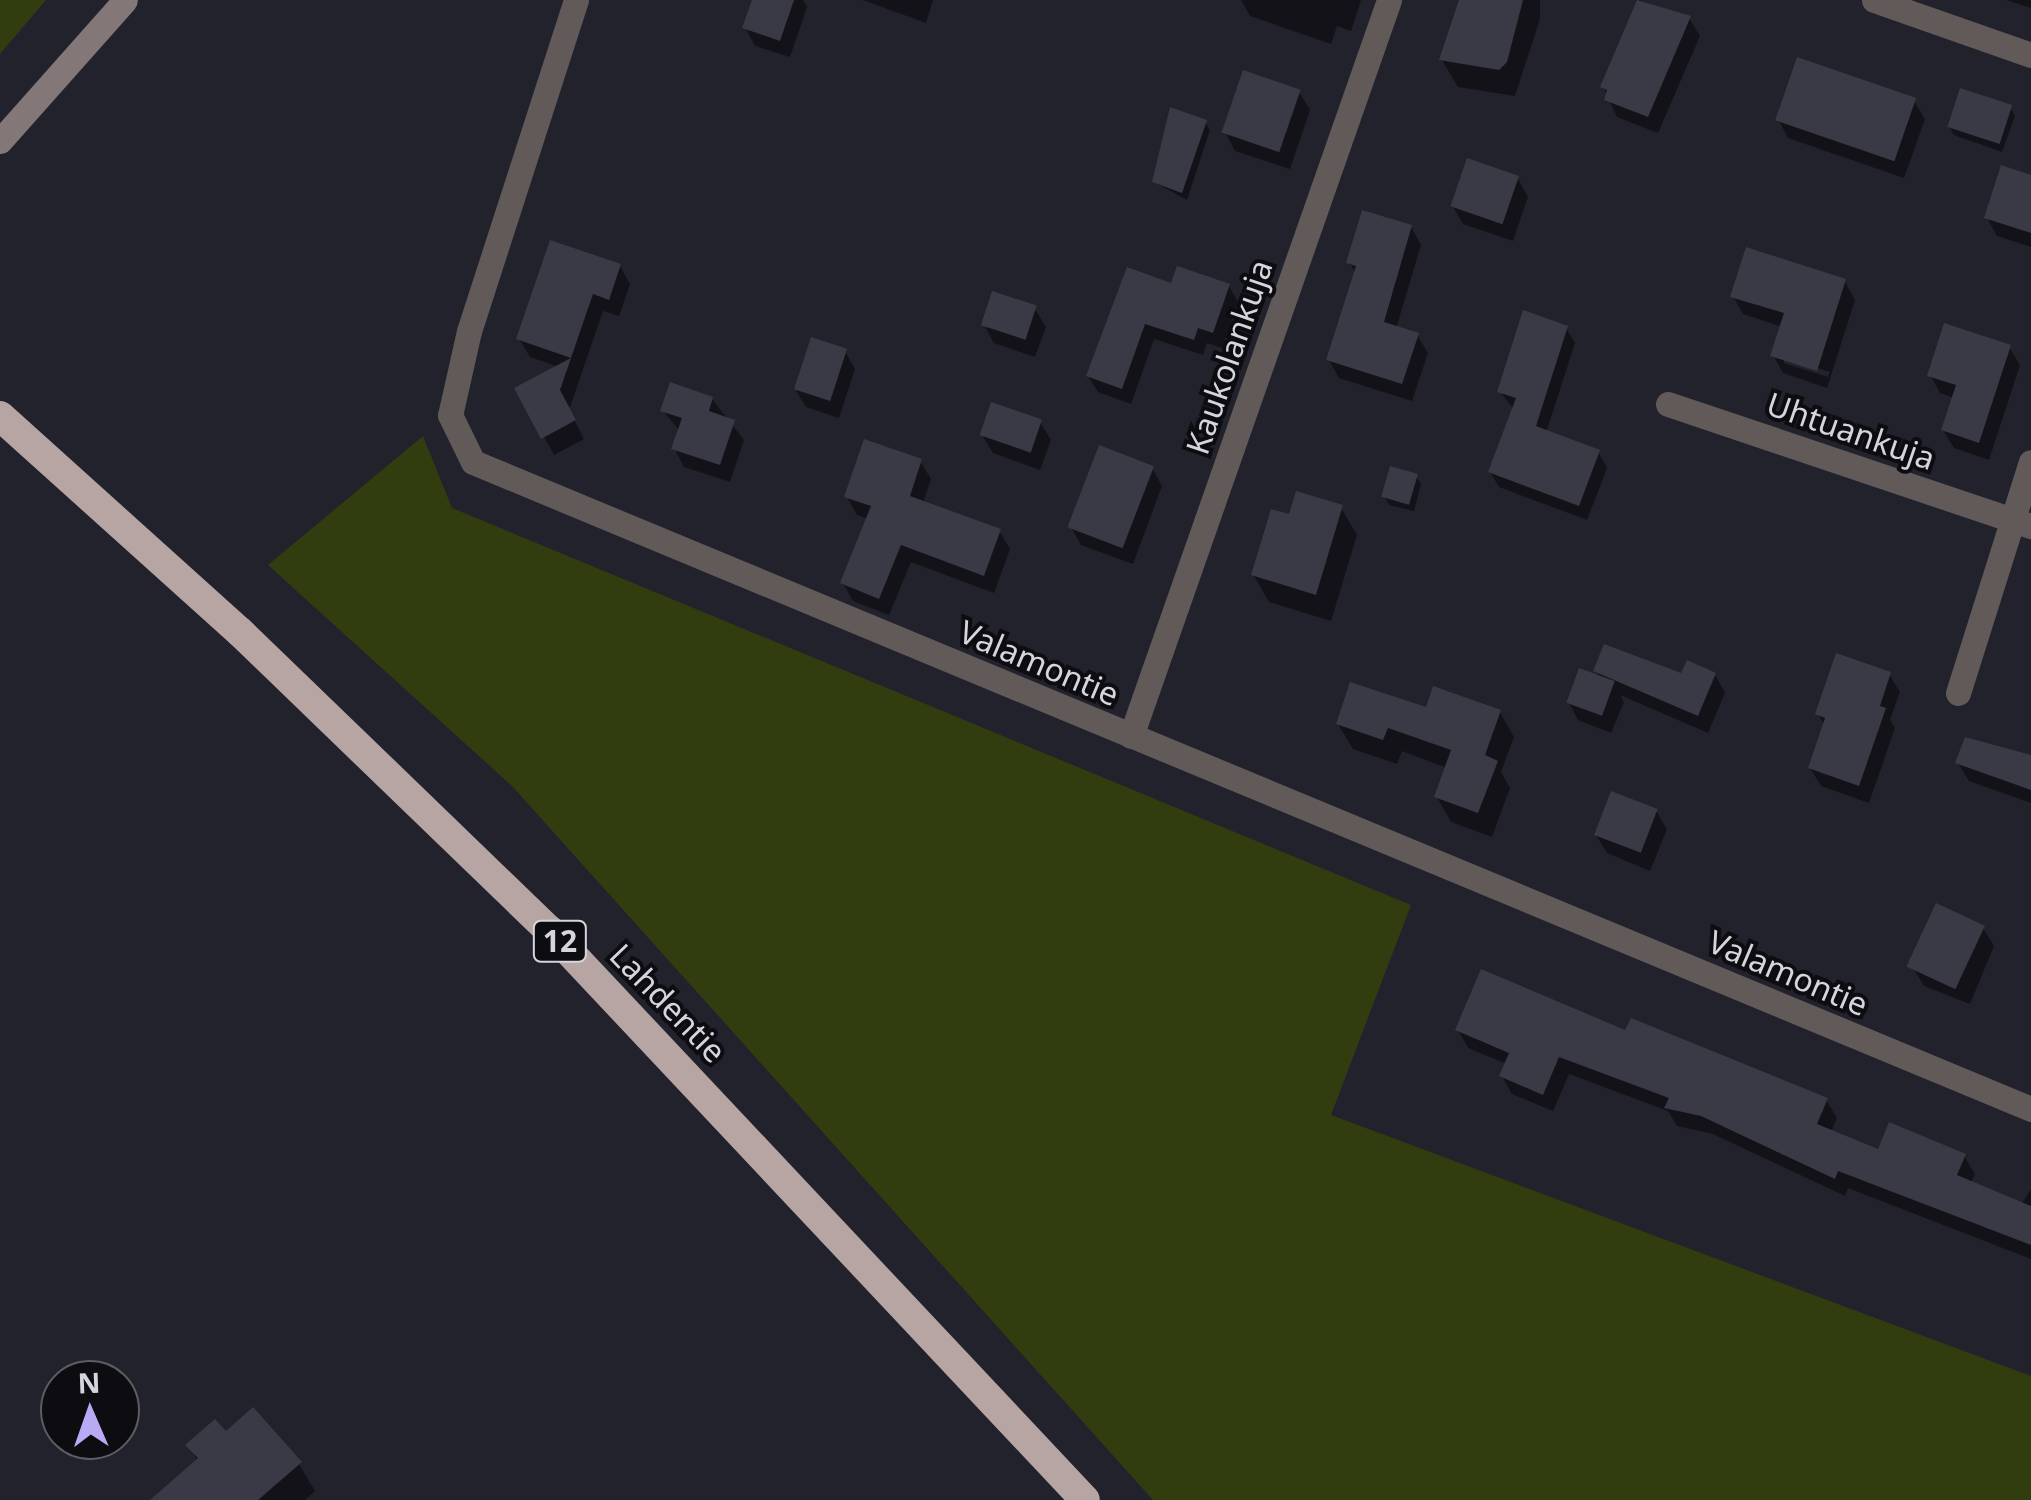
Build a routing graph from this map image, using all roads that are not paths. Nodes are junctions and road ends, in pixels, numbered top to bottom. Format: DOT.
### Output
graph roads {
  1 [pos="125,0"];
  2 [pos="576,0"];
  3 [pos="1390,0"];
  4 [pos="1874,0"];
  5 [pos="2031,55"];
  6 [pos="0,141"];
  7 [pos="1668,404"];
  8 [pos="0,416"];
  9 [pos="2031,462"];
  10 [pos="2022,523"];
  11 [pos="1958,693"];
  12 [pos="1131,736"];
  13 [pos="2031,1109"];
  14 [pos="1085,1500"];
  1 -- 6 [label="street"];
  2 -- 12 [label="street, Valamontie"];
  3 -- 12 [label="street, Kaukolankuja"];
  4 -- 5 [label="street"];
  7 -- 10 [label="street, Uhtuankuja"];
  8 -- 14 [label="highway, Lahdentie / 12"];
  9 -- 10 [label="street"];
  10 -- 11 [label="street"];
  12 -- 13 [label="street, Valamontie"];
}
